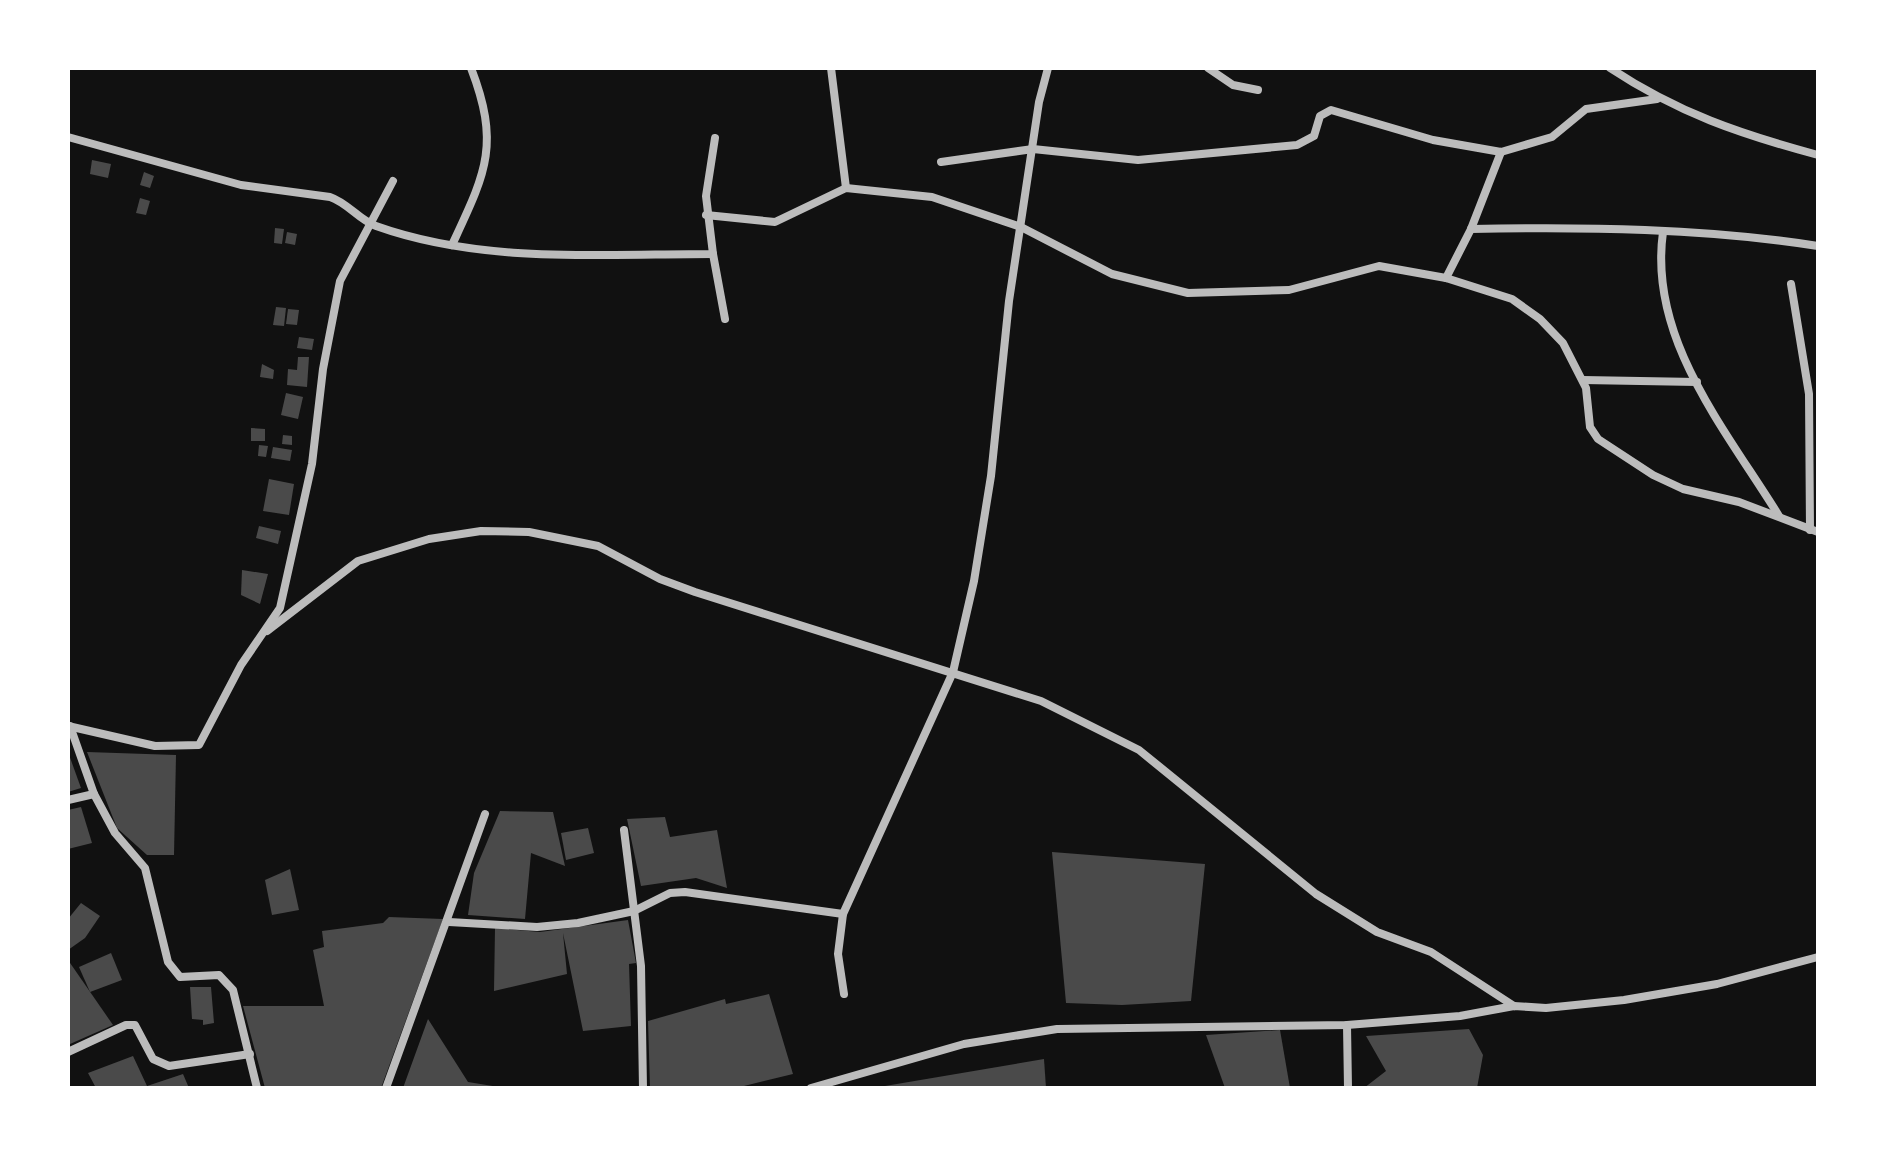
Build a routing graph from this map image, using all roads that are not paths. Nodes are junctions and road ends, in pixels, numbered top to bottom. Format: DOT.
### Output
graph roads {
  1 [pos="471,68"];
  2 [pos="831,68"];
  3 [pos="1048,68"];
  4 [pos="1208,68"];
  5 [pos="1610,68"];
  6 [pos="1258,90"];
  7 [pos="1657,99"];
  8 [pos="68,137"];
  9 [pos="715,138"];
  10 [pos="1033,149"];
  11 [pos="1501,152"];
  12 [pos="1818,155"];
  13 [pos="941,162"];
  14 [pos="393,181"];
  15 [pos="846,188"];
  16 [pos="706,215"];
  17 [pos="373,225"];
  18 [pos="1021,227"];
  19 [pos="1471,229"];
  20 [pos="1663,232"];
  21 [pos="452,245"];
  22 [pos="1818,246"];
  23 [pos="713,254"];
  24 [pos="1446,278"];
  25 [pos="1791,284"];
  26 [pos="725,319"];
  27 [pos="1583,380"];
  28 [pos="1697,382"];
  29 [pos="1818,389"];
  30 [pos="1809,394"];
  31 [pos="1779,517"];
  32 [pos="1814,531"];
  33 [pos="267,631"];
  34 [pos="953,672"];
  35 [pos="69,726"];
  36 [pos="94,794"];
  37 [pos="68,800"];
  38 [pos="485,814"];
  39 [pos="624,830"];
  40 [pos="634,911"];
  41 [pos="843,914"];
  42 [pos="449,922"];
  43 [pos="1818,957"];
  44 [pos="844,994"];
  45 [pos="1514,1006"];
  46 [pos="1347,1025"];
  47 [pos="68,1052"];
  48 [pos="250,1054"];
  49 [pos="257,1088"];
  50 [pos="386,1088"];
  51 [pos="643,1088"];
  52 [pos="811,1088"];
  53 [pos="1348,1088"];
  1 -- 21 [label="street"];
  2 -- 15 [label="street"];
  3 -- 10 [label="street"];
  4 -- 6 [label="street"];
  5 -- 7 [label="street"];
  7 -- 11 [label="street"];
  7 -- 12 [label="street"];
  8 -- 17 [label="street"];
  9 -- 16 [label="street"];
  10 -- 11 [label="street"];
  10 -- 13 [label="street"];
  10 -- 18 [label="street"];
  11 -- 19 [label="street"];
  14 -- 17 [label="street"];
  15 -- 16 [label="street"];
  15 -- 18 [label="street"];
  16 -- 23 [label="street"];
  17 -- 21 [label="street"];
  17 -- 33 [label="street"];
  18 -- 24 [label="street"];
  18 -- 34 [label="street"];
  19 -- 20 [label="street"];
  19 -- 24 [label="street"];
  20 -- 22 [label="street"];
  20 -- 28 [label="street"];
  21 -- 23 [label="street"];
  23 -- 26 [label="street"];
  24 -- 27 [label="street"];
  25 -- 30 [label="street"];
  27 -- 28 [label="street"];
  27 -- 31 [label="street"];
  28 -- 31 [label="street"];
  29 -- 30 [label="street"];
  30 -- 32 [label="street"];
  31 -- 32 [label="street"];
  33 -- 34 [label="street"];
  33 -- 35 [label="street"];
  34 -- 41 [label="street"];
  34 -- 45 [label="street"];
  35 -- 36 [label="street"];
  36 -- 37 [label="street"];
  36 -- 48 [label="street"];
  38 -- 42 [label="street"];
  39 -- 40 [label="street"];
  40 -- 41 [label="street"];
  40 -- 42 [label="street"];
  40 -- 51 [label="street"];
  41 -- 44 [label="street"];
  42 -- 50 [label="street"];
  43 -- 45 [label="street"];
  45 -- 46 [label="street"];
  46 -- 52 [label="street"];
  46 -- 53 [label="street"];
  47 -- 48 [label="street"];
  48 -- 49 [label="street"];
}
